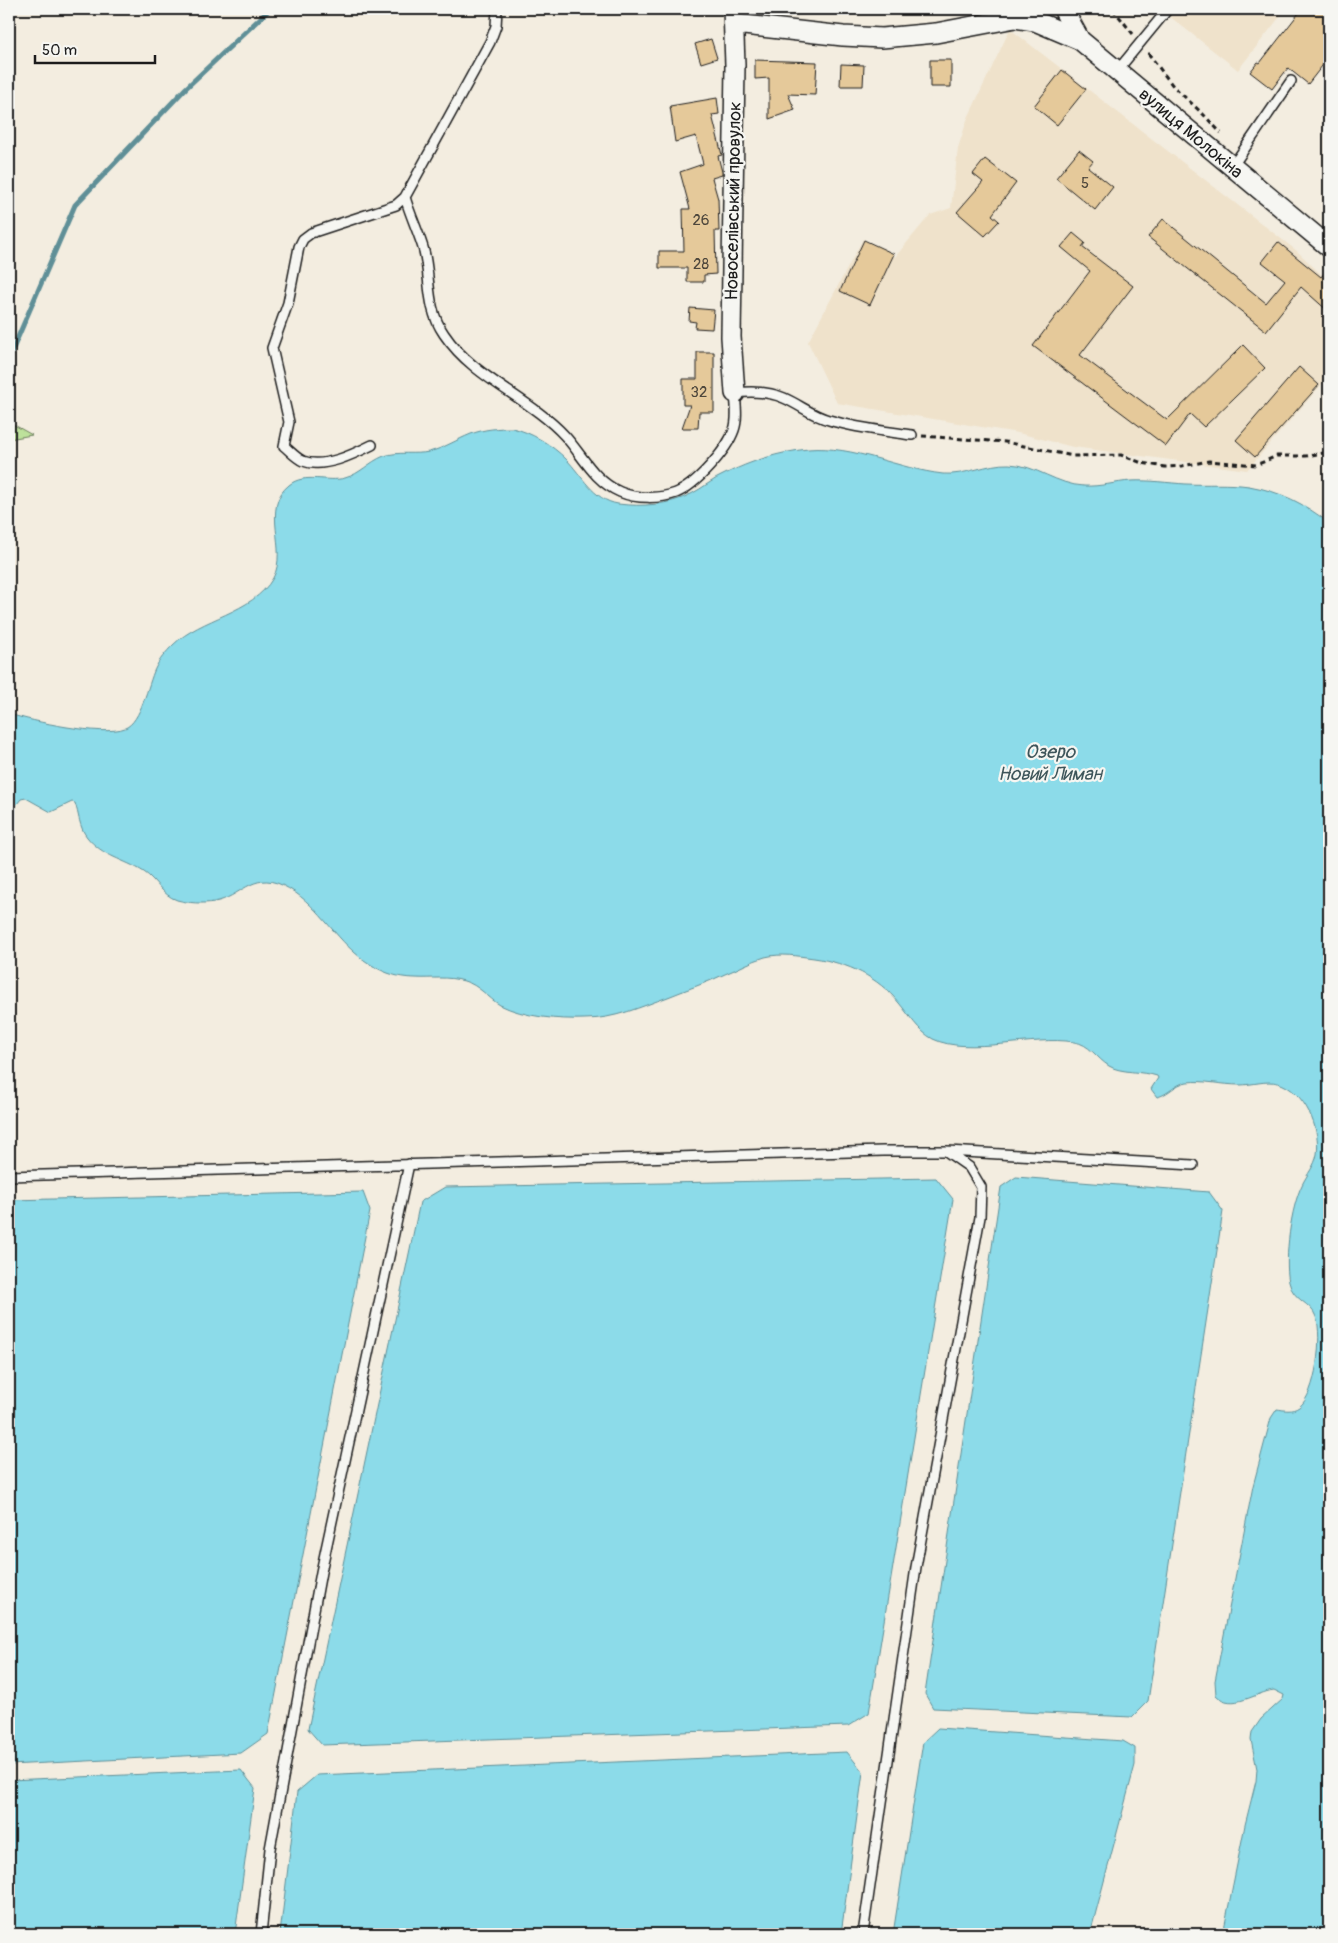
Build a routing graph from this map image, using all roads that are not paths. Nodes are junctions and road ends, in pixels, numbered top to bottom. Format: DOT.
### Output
graph roads {
  1 [pos="497,9"];
  2 [pos="1064,9"];
  3 [pos="1168,9"];
  4 [pos="734,16"];
  5 [pos="1080,40"];
  6 [pos="1117,71"];
  7 [pos="1291,82"];
  8 [pos="1232,166"];
  9 [pos="404,197"];
  10 [pos="1329,247"];
  11 [pos="735,393"];
  12 [pos="912,435"];
  13 [pos="372,445"];
  14 [pos="946,1152"];
  15 [pos="409,1164"];
  16 [pos="1194,1165"];
  17 [pos="9,1176"];
  18 [pos="261,1934"];
  19 [pos="863,1934"];
  1 -- 9 [label="lane"];
  2 -- 5 [label="street, вулиця Молокіна"];
  3 -- 6 [label="lane"];
  4 -- 5 [label="street"];
  4 -- 11 [label="street, Новоселівський провулок"];
  5 -- 6 [label="street, вулиця Молокіна"];
  6 -- 8 [label="street, вулиця Молокіна"];
  7 -- 8 [label="lane"];
  8 -- 10 [label="street, вулиця Молокіна"];
  9 -- 11 [label="lane"];
  9 -- 13 [label="lane"];
  11 -- 12 [label="lane"];
  14 -- 15 [label="lane"];
  14 -- 16 [label="lane"];
  14 -- 19 [label="lane"];
  15 -- 17 [label="lane"];
  15 -- 18 [label="lane"];
}
